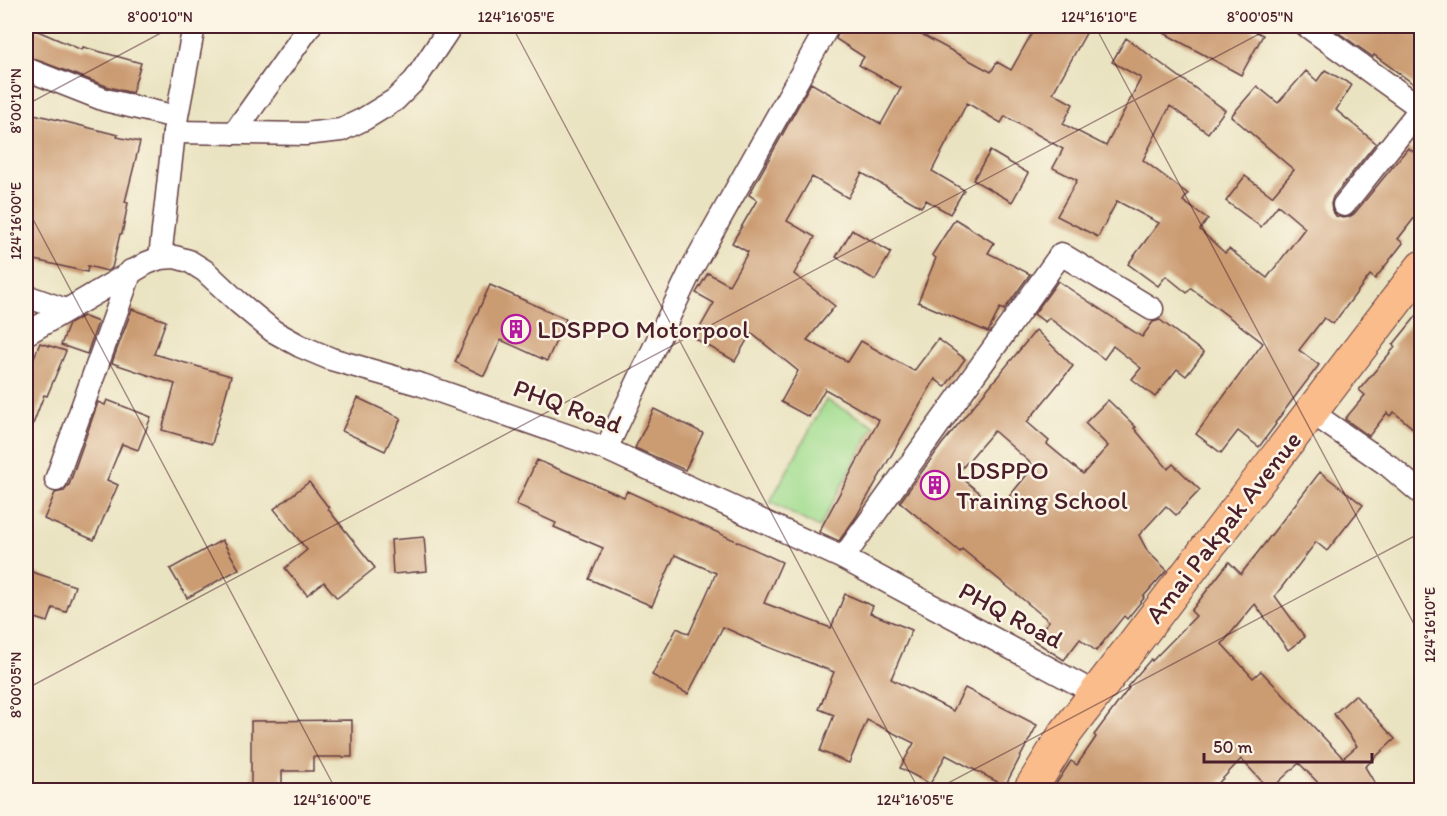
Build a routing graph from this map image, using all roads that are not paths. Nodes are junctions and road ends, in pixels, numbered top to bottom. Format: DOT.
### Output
graph roads {
  1 [pos="194,26"];
  2 [pos="310,26"];
  3 [pos="451,26"];
  4 [pos="828,26"];
  5 [pos="1307,26"];
  6 [pos="26,69"];
  7 [pos="1421,109"];
  8 [pos="175,124"];
  9 [pos="234,133"];
  10 [pos="1344,205"];
  11 [pos="160,258"];
  12 [pos="1422,267"];
  13 [pos="131,271"];
  14 [pos="26,296"];
  15 [pos="1152,309"];
  16 [pos="66,310"];
  17 [pos="26,334"];
  18 [pos="1311,412"];
  19 [pos="606,449"];
  20 [pos="56,480"];
  21 [pos="1422,494"];
  22 [pos="843,558"];
  23 [pos="1095,693"];
  24 [pos="1030,790"];
  1 -- 8 [label="street"];
  2 -- 9 [label="street"];
  3 -- 9 [label="street"];
  4 -- 19 [label="street"];
  5 -- 7 [label="street"];
  6 -- 8 [label="street"];
  7 -- 10 [label="street"];
  8 -- 9 [label="street"];
  8 -- 11 [label="street"];
  11 -- 13 [label="street"];
  11 -- 19 [label="street, PHQ Road"];
  12 -- 18 [label="highway, Amai Pakpak Avenue"];
  13 -- 16 [label="street"];
  13 -- 20 [label="street"];
  14 -- 16 [label="street"];
  15 -- 22 [label="street"];
  16 -- 17 [label="street"];
  18 -- 21 [label="street"];
  18 -- 23 [label="highway, Amai Pakpak Avenue"];
  19 -- 22 [label="street, PHQ Road"];
  22 -- 23 [label="street, PHQ Road"];
  23 -- 24 [label="highway, Amai Pakpak Avenue"];
}
